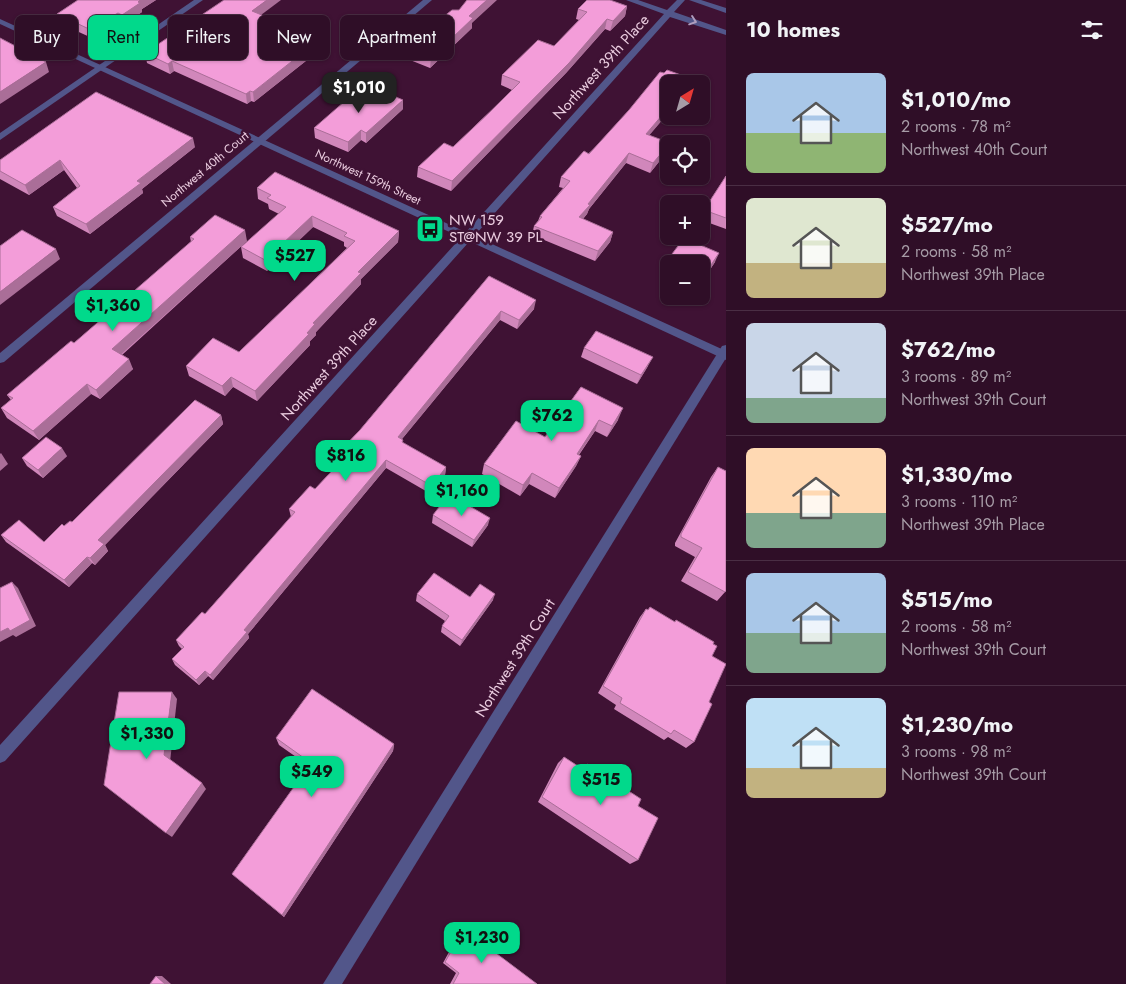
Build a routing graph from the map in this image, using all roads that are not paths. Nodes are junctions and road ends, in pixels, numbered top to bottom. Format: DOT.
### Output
graph roads {
  1 [pos="199,0"];
  2 [pos="428,0"];
  3 [pos="630,0"];
  4 [pos="682,0"];
  5 [pos="692,0"];
  6 [pos="726,11"];
  7 [pos="670,13"];
  8 [pos="0,21"];
  9 [pos="726,32"];
  10 [pos="101,67"];
  11 [pos="0,136"];
  12 [pos="259,140"];
  13 [pos="467,237"];
  14 [pos="725,353"];
  15 [pos="0,359"];
  16 [pos="0,756"];
  17 [pos="332,984"];
  1 -- 10 [label="street"];
  2 -- 12 [label="street, Northwest 40th Court"];
  3 -- 7 [label="street"];
  4 -- 7 [label="street, Northwest 39th Place"];
  5 -- 6 [label="street"];
  7 -- 9 [label="street, one-way"];
  7 -- 13 [label="street, Northwest 39th Place"];
  8 -- 10 [label="street, Northwest 159th Street"];
  10 -- 11 [label="street"];
  10 -- 12 [label="street, Northwest 159th Street"];
  12 -- 13 [label="street, Northwest 159th Street"];
  12 -- 15 [label="street, Northwest 40th Court"];
  13 -- 14 [label="street, Northwest 159th Street"];
  13 -- 16 [label="street, Northwest 39th Place"];
  14 -- 17 [label="street, Northwest 39th Court"];
}
